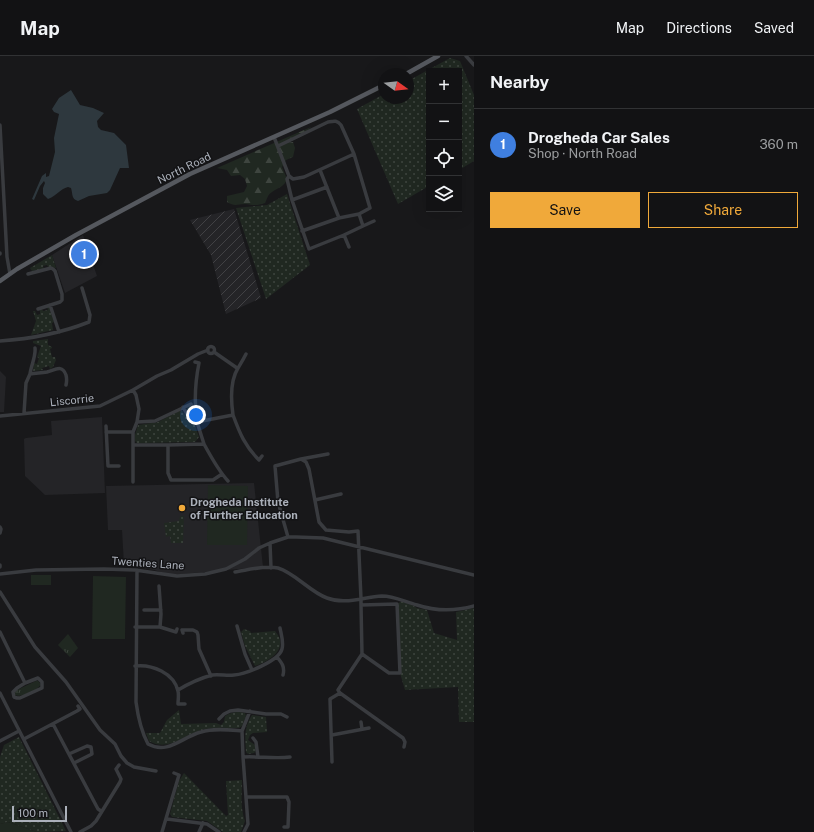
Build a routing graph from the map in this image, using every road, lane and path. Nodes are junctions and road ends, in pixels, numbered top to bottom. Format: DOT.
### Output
graph roads {
  1 [pos="438,56"];
  2 [pos="466,56"];
  3 [pos="474,65"];
  4 [pos="414,70"];
  5 [pos="378,88"];
  6 [pos="0,125"];
  7 [pos="274,137"];
  8 [pos="278,146"];
  9 [pos="354,154"];
  10 [pos="320,170"];
  11 [pos="289,176"];
  12 [pos="327,187"];
  13 [pos="292,200"];
  14 [pos="2,203"];
  15 [pos="359,214"];
  16 [pos="339,218"];
  17 [pos="374,221"];
  18 [pos="363,226"];
  19 [pos="302,230"];
  20 [pos="344,235"];
  21 [pos="350,247"];
  22 [pos="10,274"];
  23 [pos="28,274"];
  24 [pos="0,281"];
  25 [pos="82,288"];
  26 [pos="50,305"];
  27 [pos="38,309"];
  28 [pos="59,332"];
  29 [pos="0,341"];
  30 [pos="35,348"];
  31 [pos="246,354"];
  32 [pos="195,362"];
  33 [pos="237,368"];
  34 [pos="30,374"];
  35 [pos="66,385"];
  36 [pos="133,390"];
  37 [pos="191,404"];
  38 [pos="183,407"];
  39 [pos="24,413"];
  40 [pos="186,414"];
  41 [pos="0,416"];
  42 [pos="233,416"];
  43 [pos="137,422"];
  44 [pos="197,422"];
  45 [pos="106,426"];
  46 [pos="106,432"];
  47 [pos="133,432"];
  48 [pos="204,444"];
  49 [pos="132,445"];
  50 [pos="168,445"];
  51 [pos="328,454"];
  52 [pos="262,456"];
  53 [pos="301,459"];
  54 [pos="119,466"];
  55 [pos="222,474"];
  56 [pos="228,481"];
  57 [pos="133,482"];
  58 [pos="341,494"];
  59 [pos="315,500"];
  60 [pos="0,527"];
  61 [pos="0,533"];
  62 [pos="288,537"];
  63 [pos="270,543"];
  64 [pos="359,546"];
  65 [pos="270,568"];
  66 [pos="137,570"];
  67 [pos="235,572"];
  68 [pos="0,574"];
  69 [pos="474,575"];
  70 [pos="159,586"];
  71 [pos="0,592"];
  72 [pos="154,593"];
  73 [pos="160,593"];
  74 [pos="362,599"];
  75 [pos="361,605"];
  76 [pos="474,606"];
  77 [pos="144,610"];
  78 [pos="161,610"];
  79 [pos="237,626"];
  80 [pos="135,627"];
  81 [pos="160,627"];
  82 [pos="280,628"];
  83 [pos="176,629"];
  84 [pos="0,632"];
  85 [pos="183,633"];
  86 [pos="362,654"];
  87 [pos="277,657"];
  88 [pos="135,666"];
  89 [pos="252,670"];
  90 [pos="283,675"];
  91 [pos="211,676"];
  92 [pos="25,683"];
  93 [pos="178,690"];
  94 [pos="0,693"];
  95 [pos="340,693"];
  96 [pos="185,704"];
  97 [pos="78,706"];
  98 [pos="250,711"];
  99 [pos="287,716"];
  100 [pos="219,720"];
  101 [pos="361,722"];
  102 [pos="53,724"];
  103 [pos="369,728"];
  104 [pos="362,729"];
  105 [pos="19,731"];
  106 [pos="242,731"];
  107 [pos="332,735"];
  108 [pos="253,738"];
  109 [pos="24,739"];
  110 [pos="0,741"];
  111 [pos="404,747"];
  112 [pos="70,754"];
  113 [pos="258,757"];
  114 [pos="290,757"];
  115 [pos="243,758"];
  116 [pos="332,762"];
  117 [pos="74,763"];
  118 [pos="119,765"];
  119 [pos="156,770"];
  120 [pos="174,773"];
  121 [pos="246,797"];
  122 [pos="101,812"];
  123 [pos="167,819"];
  124 [pos="203,823"];
  125 [pos="284,827"];
  126 [pos="71,832"];
  127 [pos="80,832"];
  128 [pos="162,832"];
  129 [pos="199,832"];
  130 [pos="219,832"];
  131 [pos="244,832"];
  1 -- 4 [label="main road"];
  2 -- 3 [label="street"];
  5 -- 7 [label="main road, North Road"];
  6 -- 14 [label="street"];
  7 -- 8 [label="street"];
  7 -- 22 [label="main road, North Road"];
  8 -- 9 [label="street"];
  8 -- 11 [label="street"];
  9 -- 10 [label="street"];
  9 -- 15 [label="street"];
  10 -- 11 [label="street"];
  10 -- 12 [label="street"];
  11 -- 13 [label="street"];
  12 -- 13 [label="street"];
  12 -- 16 [label="street"];
  13 -- 19 [label="street"];
  14 -- 22 [label="street"];
  15 -- 16 [label="street"];
  15 -- 18 [label="street"];
  16 -- 19 [label="street"];
  17 -- 18 [label="street"];
  18 -- 20 [label="street"];
  19 -- 20 [label="street"];
  20 -- 21 [label="street"];
  22 -- 24 [label="main road, North Road"];
  23 -- 26 [label="street"];
  25 -- 28 [label="street"];
  26 -- 27 [label="street"];
  26 -- 28 [label="street"];
  28 -- 29 [label="street"];
  30 -- 34 [label="street"];
  31 -- 33 [label="street"];
  32 -- 44 [label="street"];
  33 -- 36 [label="street, Liscorrie"];
  33 -- 42 [label="street"];
  34 -- 35 [label="street"];
  34 -- 39 [label="street"];
  36 -- 39 [label="street, Liscorrie"];
  36 -- 43 [label="street"];
  37 -- 38 [label="street"];
  38 -- 40 [label="street"];
  38 -- 43 [label="street"];
  39 -- 41 [label="street, Liscorrie"];
  42 -- 44 [label="street"];
  42 -- 52 [label="street"];
  43 -- 47 [label="street"];
  44 -- 48 [label="street"];
  45 -- 46 [label="street"];
  46 -- 47 [label="street"];
  46 -- 54 [label="street"];
  47 -- 49 [label="street"];
  48 -- 50 [label="street"];
  48 -- 55 [label="street"];
  49 -- 50 [label="street"];
  49 -- 57 [label="street"];
  50 -- 55 [label="street"];
  51 -- 53 [label="street"];
  53 -- 59 [label="street"];
  53 -- 62 [label="street"];
  55 -- 56 [label="street"];
  58 -- 59 [label="street"];
  59 -- 64 [label="street"];
  60 -- 61 [label="street"];
  62 -- 63 [label="street, Twenties Lane"];
  62 -- 64 [label="street, Twenties Lane"];
  63 -- 65 [label="street"];
  63 -- 66 [label="street, Twenties Lane"];
  64 -- 69 [label="street, Twenties Lane"];
  64 -- 74 [label="street"];
  65 -- 67 [label="street"];
  65 -- 74 [label="street"];
  66 -- 68 [label="street, Twenties Lane"];
  66 -- 80 [label="street"];
  70 -- 73 [label="street"];
  71 -- 119 [label="street"];
  72 -- 73 [label="street"];
  73 -- 78 [label="street"];
  74 -- 75 [label="street"];
  74 -- 76 [label="street"];
  75 -- 86 [label="street"];
  75 -- 86 [label="street"];
  77 -- 78 [label="street"];
  78 -- 81 [label="street"];
  79 -- 89 [label="street"];
  80 -- 81 [label="street"];
  80 -- 88 [label="street"];
  81 -- 83 [label="street"];
  82 -- 87 [label="street"];
  84 -- 92 [label="street"];
  85 -- 91 [label="street"];
  86 -- 95 [label="street"];
  87 -- 89 [label="street"];
  87 -- 90 [label="street"];
  88 -- 93 [label="street"];
  88 -- 106 [label="street"];
  89 -- 91 [label="street"];
  91 -- 93 [label="street"];
  92 -- 92 [label="street"];
  93 -- 96 [label="street"];
  94 -- 105 [label="street"];
  95 -- 107 [label="street"];
  95 -- 111 [label="street"];
  97 -- 102 [label="street"];
  98 -- 99 [label="street"];
  98 -- 100 [label="street"];
  98 -- 106 [label="street"];
  101 -- 104 [label="street"];
  102 -- 109 [label="street"];
  102 -- 112 [label="street"];
  103 -- 104 [label="street"];
  104 -- 107 [label="street"];
  105 -- 109 [label="street"];
  105 -- 110 [label="street"];
  106 -- 115 [label="street"];
  107 -- 116 [label="street"];
  108 -- 113 [label="street"];
  109 -- 126 [label="street"];
  112 -- 117 [label="street"];
  112 -- 117 [label="street"];
  113 -- 114 [label="street"];
  113 -- 115 [label="street"];
  115 -- 121 [label="street"];
  117 -- 122 [label="street"];
  118 -- 122 [label="street"];
  120 -- 123 [label="street"];
  121 -- 125 [label="street"];
  121 -- 131 [label="street"];
  122 -- 127 [label="street"];
  123 -- 124 [label="street"];
  123 -- 128 [label="street"];
  124 -- 129 [label="street"];
  124 -- 130 [label="street"];
}
